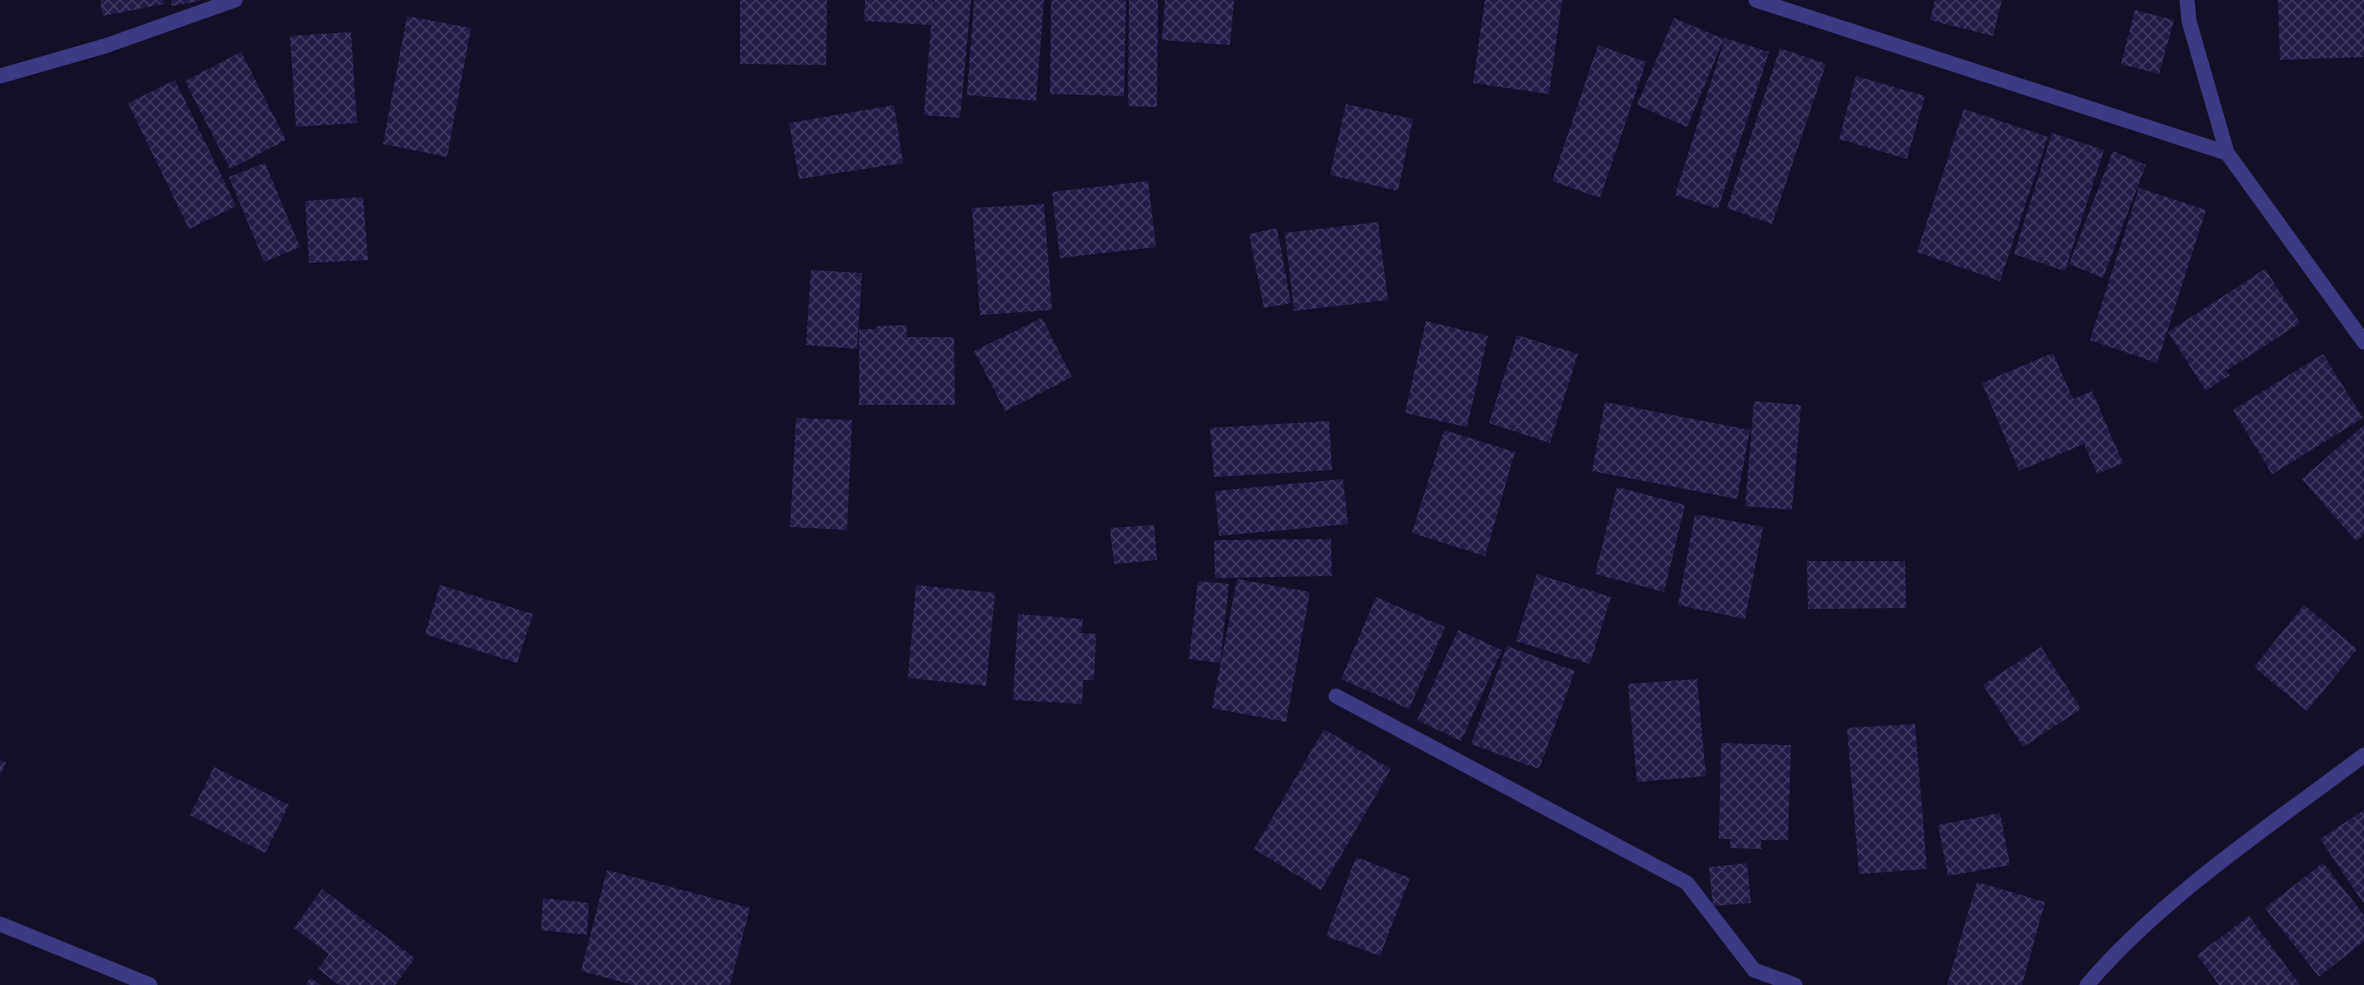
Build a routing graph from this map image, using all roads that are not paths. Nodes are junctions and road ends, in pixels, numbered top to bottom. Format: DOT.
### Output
graph roads {
  1 [pos="236,0"];
  2 [pos="1756,0"];
  3 [pos="2187,0"];
  4 [pos="0,76"];
  5 [pos="2227,153"];
  6 [pos="2364,342"];
  7 [pos="1336,696"];
  8 [pos="2364,755"];
  9 [pos="0,924"];
  10 [pos="150,985"];
  11 [pos="1795,985"];
  12 [pos="2087,985"];
  1 -- 4 [label="street"];
  2 -- 5 [label="street"];
  3 -- 5 [label="street"];
  5 -- 6 [label="street"];
  7 -- 11 [label="street"];
  8 -- 12 [label="street"];
  9 -- 10 [label="street"];
}
